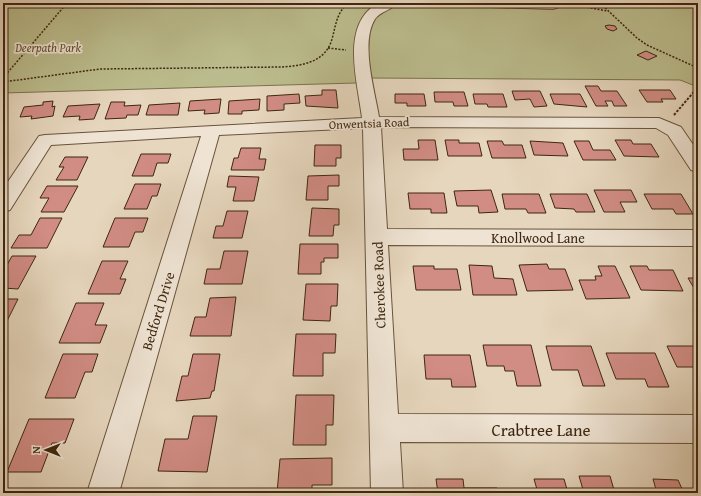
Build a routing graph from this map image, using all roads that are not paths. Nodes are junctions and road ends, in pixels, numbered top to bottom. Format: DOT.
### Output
graph roads {
  1 [pos="391,3"];
  2 [pos="490,3"];
  3 [pos="556,3"];
  4 [pos="373,122"];
  5 [pos="212,130"];
  6 [pos="698,166"];
  7 [pos="3,205"];
  8 [pos="378,237"];
  9 [pos="698,238"];
  10 [pos="384,428"];
  11 [pos="698,429"];
  12 [pos="103,493"];
  13 [pos="387,493"];
  1 -- 4 [label="street, Cherokee Road"];
  2 -- 3 [label="street"];
  4 -- 5 [label="street, Onwentsia Road"];
  4 -- 6 [label="street, Onwentsia Road"];
  4 -- 8 [label="street, Cherokee Road"];
  5 -- 7 [label="street, Onwentsia Road"];
  5 -- 12 [label="street, Bedford Drive"];
  8 -- 9 [label="street, Knollwood Lane"];
  8 -- 10 [label="street, Cherokee Road"];
  10 -- 11 [label="street, Crabtree Lane"];
  10 -- 13 [label="street, Cherokee Road"];
}
